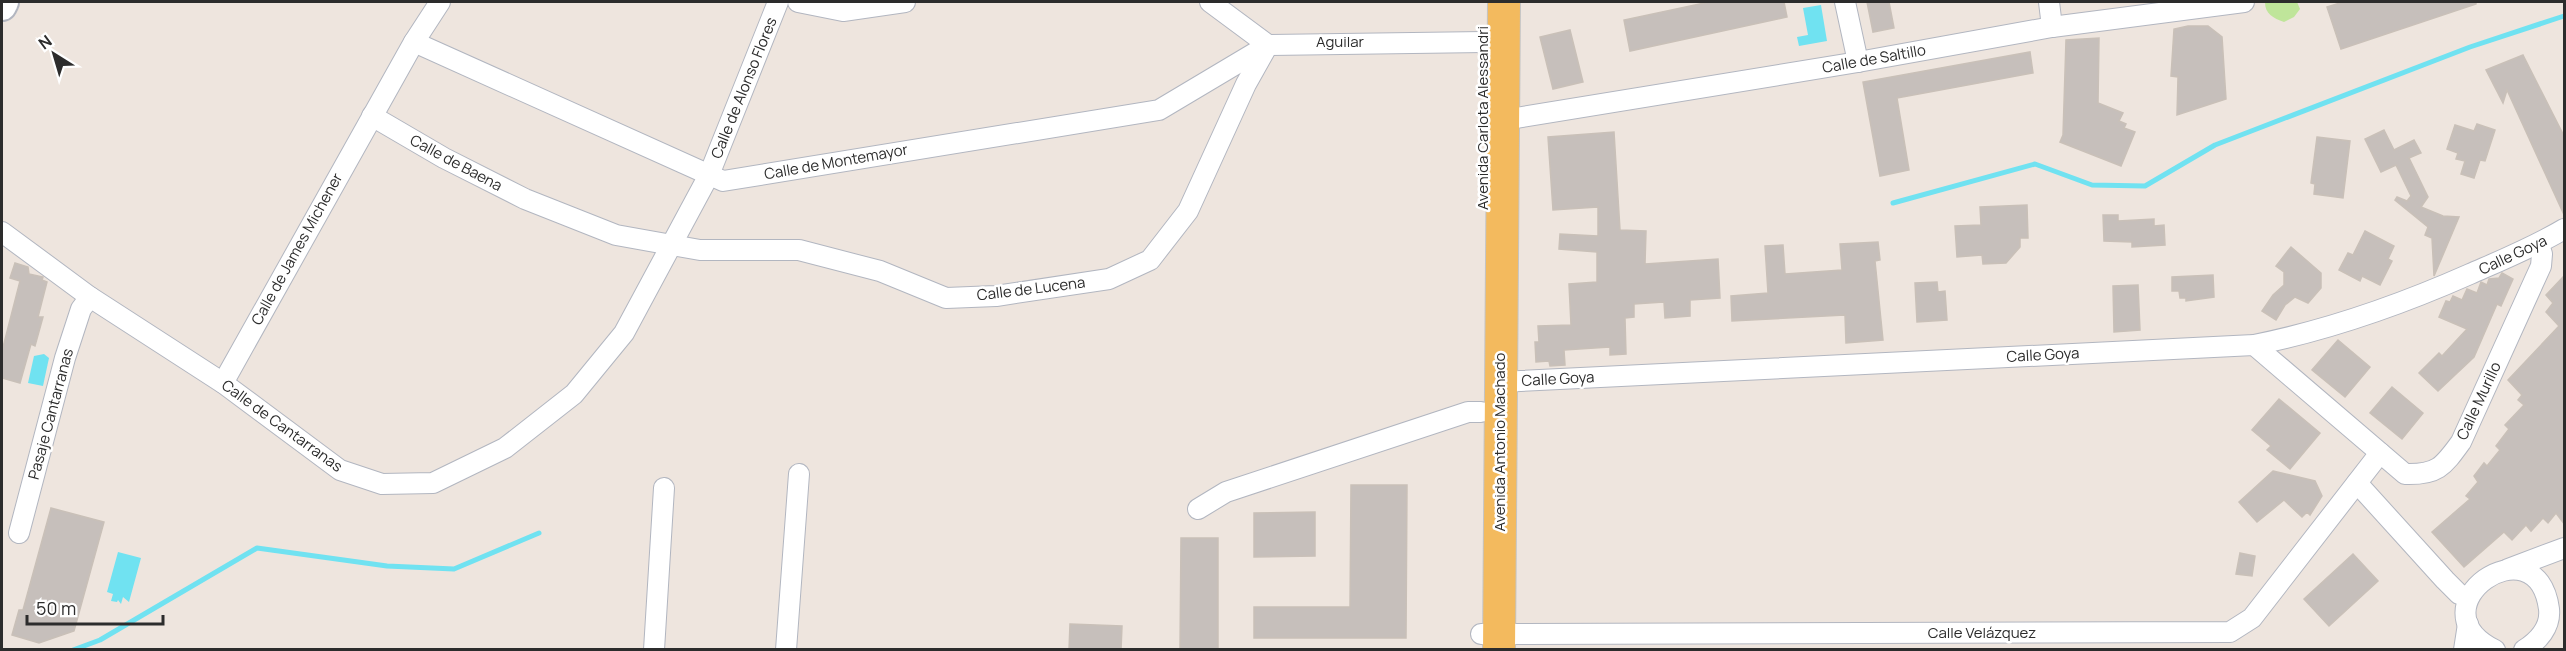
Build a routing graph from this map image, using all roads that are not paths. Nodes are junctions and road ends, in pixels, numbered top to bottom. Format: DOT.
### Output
graph roads {
  1 [pos="4,2"];
  2 [pos="440,2"];
  3 [pos="778,2"];
  4 [pos="798,2"];
  5 [pos="904,2"];
  6 [pos="1210,2"];
  7 [pos="1484,2"];
  8 [pos="1504,2"];
  9 [pos="1845,2"];
  10 [pos="2049,2"];
  11 [pos="2244,2"];
  12 [pos="2,6"];
  13 [pos="2052,27"];
  14 [pos="414,42"];
  15 [pos="1484,42"];
  16 [pos="1268,45"];
  17 [pos="1857,62"];
  18 [pos="372,116"];
  19 [pos="1504,120"];
  20 [pos="709,175"];
  21 [pos="2565,229"];
  22 [pos="2,232"];
  23 [pos="1492,235"];
  24 [pos="2539,244"];
  25 [pos="669,246"];
  26 [pos="90,297"];
  27 [pos="2254,345"];
  28 [pos="223,382"];
  29 [pos="1500,382"];
  30 [pos="1481,412"];
  31 [pos="2380,453"];
  32 [pos="799,474"];
  33 [pos="2357,483"];
  34 [pos="664,488"];
  35 [pos="1198,509"];
  36 [pos="19,533"];
  37 [pos="2565,548"];
  38 [pos="2507,570"];
  39 [pos="2469,597"];
  40 [pos="2469,624"];
  41 [pos="1490,642"];
  42 [pos="2534,648"];
  43 [pos="654,650"];
  44 [pos="786,650"];
  45 [pos="2464,650"];
  46 [pos="2495,650"];
  1 -- 12 [label="main road"];
  2 -- 14 [label="street"];
  3 -- 20 [label="street, Calle de Alonso Flores"];
  4 -- 5 [label="street"];
  6 -- 16 [label="street"];
  7 -- 15 [label="main road, Avenida Carlota Alessandri"];
  8 -- 19 [label="main road, Avenida Carlota Alessandri"];
  9 -- 17 [label="street"];
  10 -- 13 [label="street"];
  11 -- 13 [label="street, Calle de Saltillo"];
  13 -- 17 [label="street, Calle de Saltillo"];
  14 -- 18 [label="street"];
  14 -- 20 [label="street, Calle de Montemayor"];
  15 -- 16 [label="street, Aguilar"];
  15 -- 23 [label="main road, Avenida Carlota Alessandri"];
  16 -- 20 [label="street, Calle de Montemayor"];
  16 -- 25 [label="street, Calle de Lucena"];
  17 -- 19 [label="street, Calle de Saltillo"];
  18 -- 25 [label="street, Calle de Baena"];
  18 -- 28 [label="street, Calle de James Michener"];
  19 -- 23 [label="main road, Avenida Carlota Alessandri"];
  20 -- 25 [label="street, Calle de Cantarranas"];
  21 -- 24 [label="street, Calle Goya"];
  22 -- 26 [label="street, Calle de Cantarranas"];
  23 -- 29 [label="main road, Avenida Antonio Machado"];
  23 -- 30 [label="main road, Avenida Antonio Machado"];
  24 -- 27 [label="street, Calle Goya"];
  24 -- 31 [label="street, Calle Murillo"];
  25 -- 28 [label="street, Calle de Cantarranas"];
  26 -- 28 [label="street, Calle de Cantarranas"];
  26 -- 36 [label="street, Pasaje Cantarranas"];
  27 -- 29 [label="street, Calle Goya"];
  27 -- 31 [label="street, Calle Murillo"];
  29 -- 41 [label="main road, Avenida Antonio Machado"];
  30 -- 35 [label="street"];
  30 -- 41 [label="main road, Avenida Antonio Machado"];
  31 -- 33 [label="street, Calle Velázquez"];
  32 -- 44 [label="street"];
  33 -- 39 [label="street"];
  33 -- 41 [label="street, Calle Velázquez"];
  34 -- 43 [label="street"];
  37 -- 38 [label="street"];
  38 -- 39 [label="street"];
  38 -- 42 [label="street"];
  39 -- 40 [label="street"];
  40 -- 45 [label="street"];
  40 -- 46 [label="street"];
}
